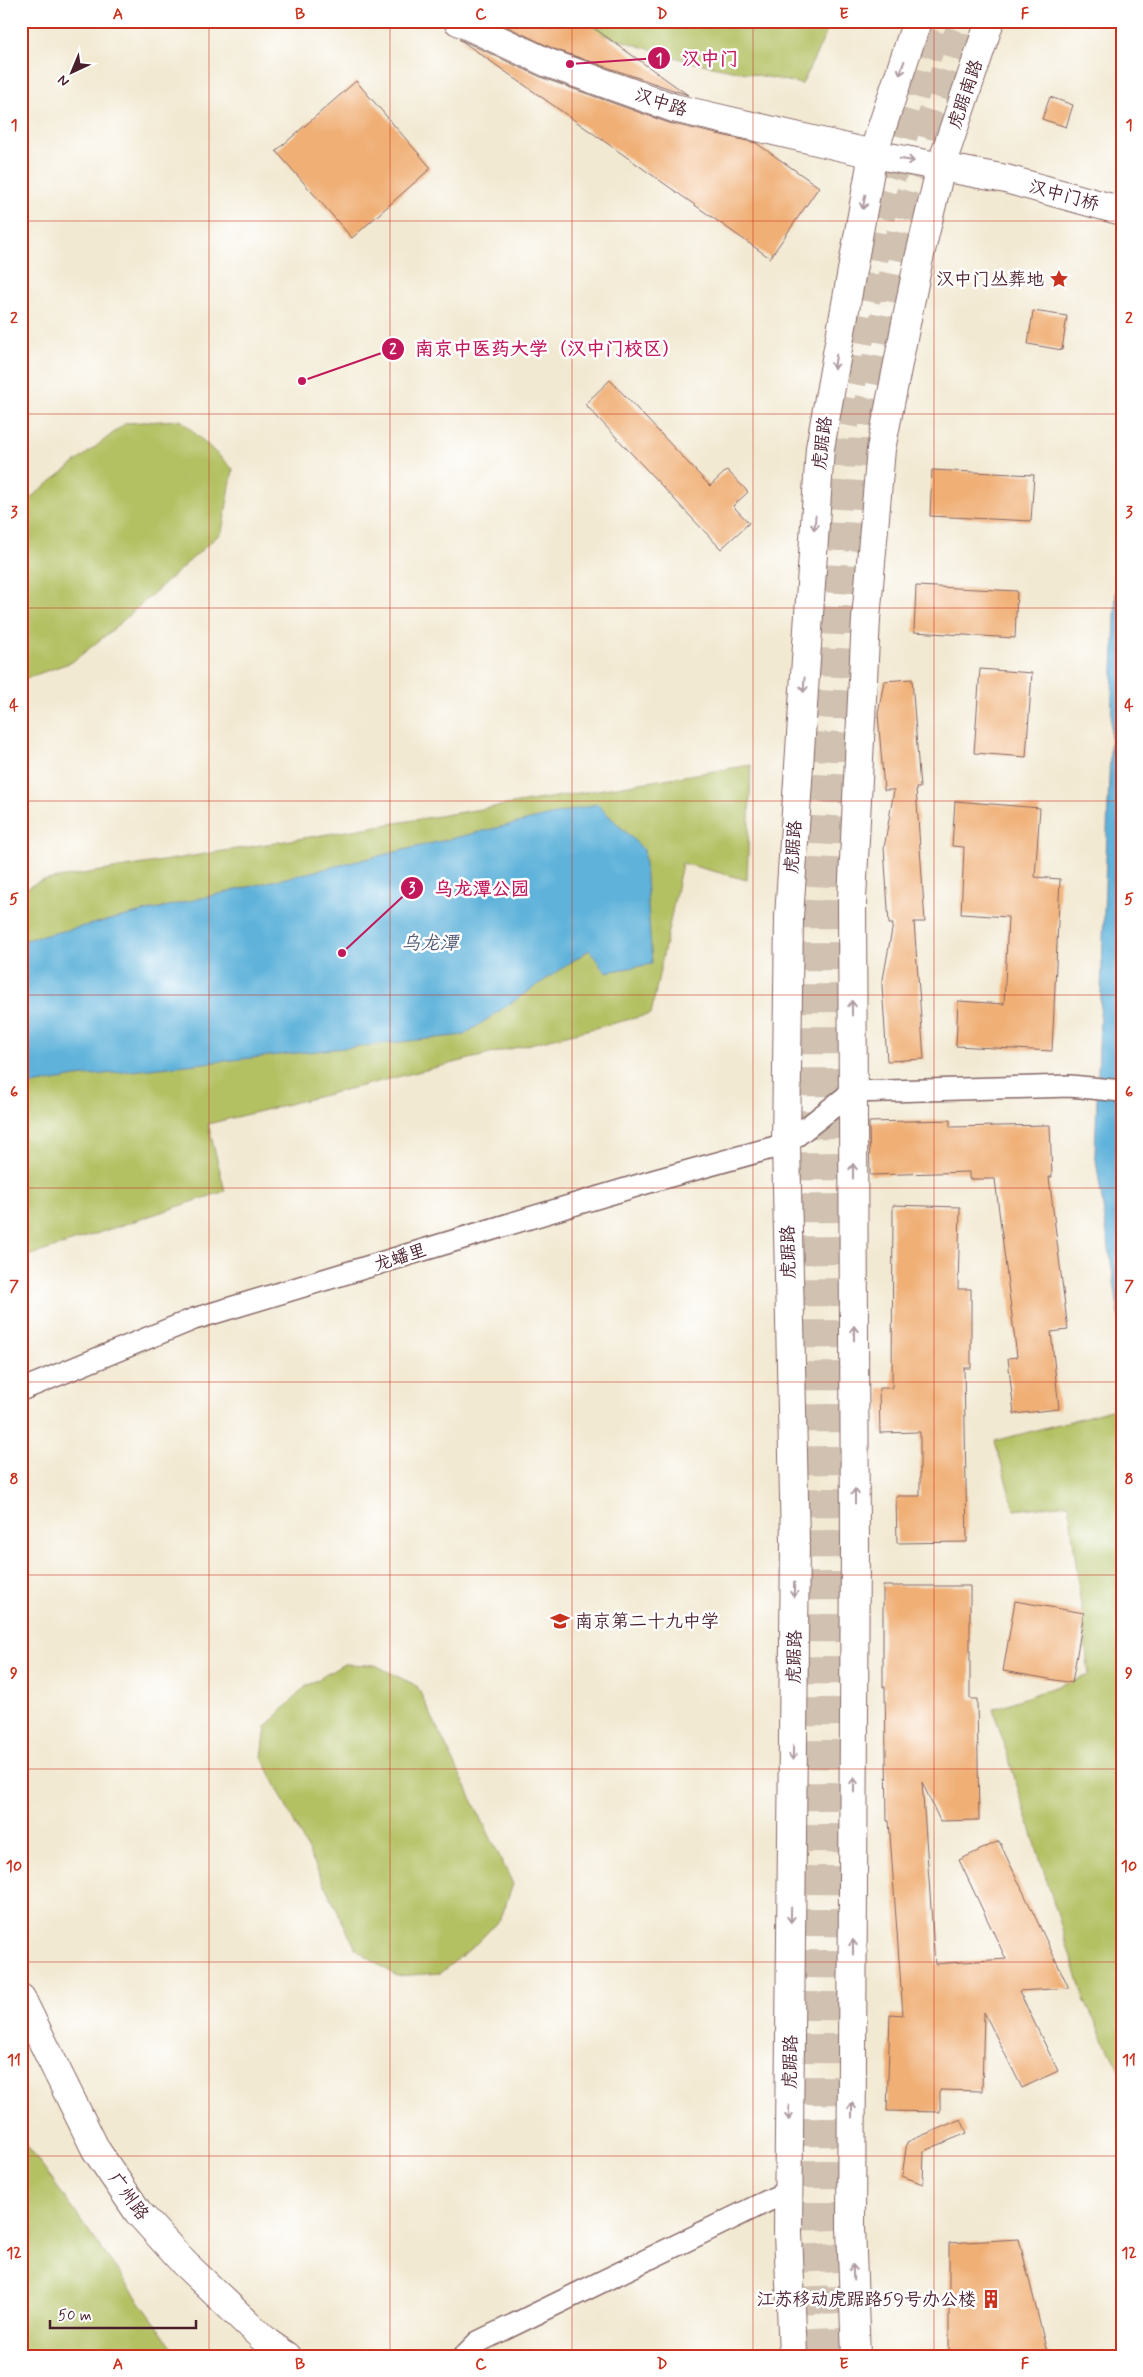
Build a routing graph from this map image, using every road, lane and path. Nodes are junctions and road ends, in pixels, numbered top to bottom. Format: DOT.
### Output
graph roads {
  1 [pos="458,21"];
  2 [pos="917,21"];
  3 [pos="990,21"];
  4 [pos="873,154"];
  5 [pos="941,166"];
  6 [pos="1122,211"];
  7 [pos="1122,1091"];
  8 [pos="852,1092"];
  9 [pos="786,1144"];
  10 [pos="21,1390"];
  11 [pos="21,1998"];
  12 [pos="788,2191"];
  13 [pos="288,2356"];
  14 [pos="464,2356"];
  15 [pos="794,2356"];
  16 [pos="856,2356"];
  1 -- 4 [label="main road, 汉中路"];
  2 -- 4 [label="main road, one-way"];
  3 -- 5 [label="main road, 虎踞南路"];
  4 -- 5 [label="main road, 汉中路, one-way"];
  4 -- 9 [label="main road, 虎踞路, one-way"];
  5 -- 6 [label="main road, 汉中门桥"];
  8 -- 5 [label="main road, one-way"];
  7 -- 8 [label="street"];
  8 -- 9 [label="street"];
  16 -- 8 [label="main road, one-way"];
  9 -- 10 [label="street, 龙蟠里"];
  9 -- 12 [label="main road, 虎踞路, one-way"];
  11 -- 13 [label="main road, 广州路"];
  12 -- 14 [label="street"];
  12 -- 15 [label="main road, 虎踞路"];
}
